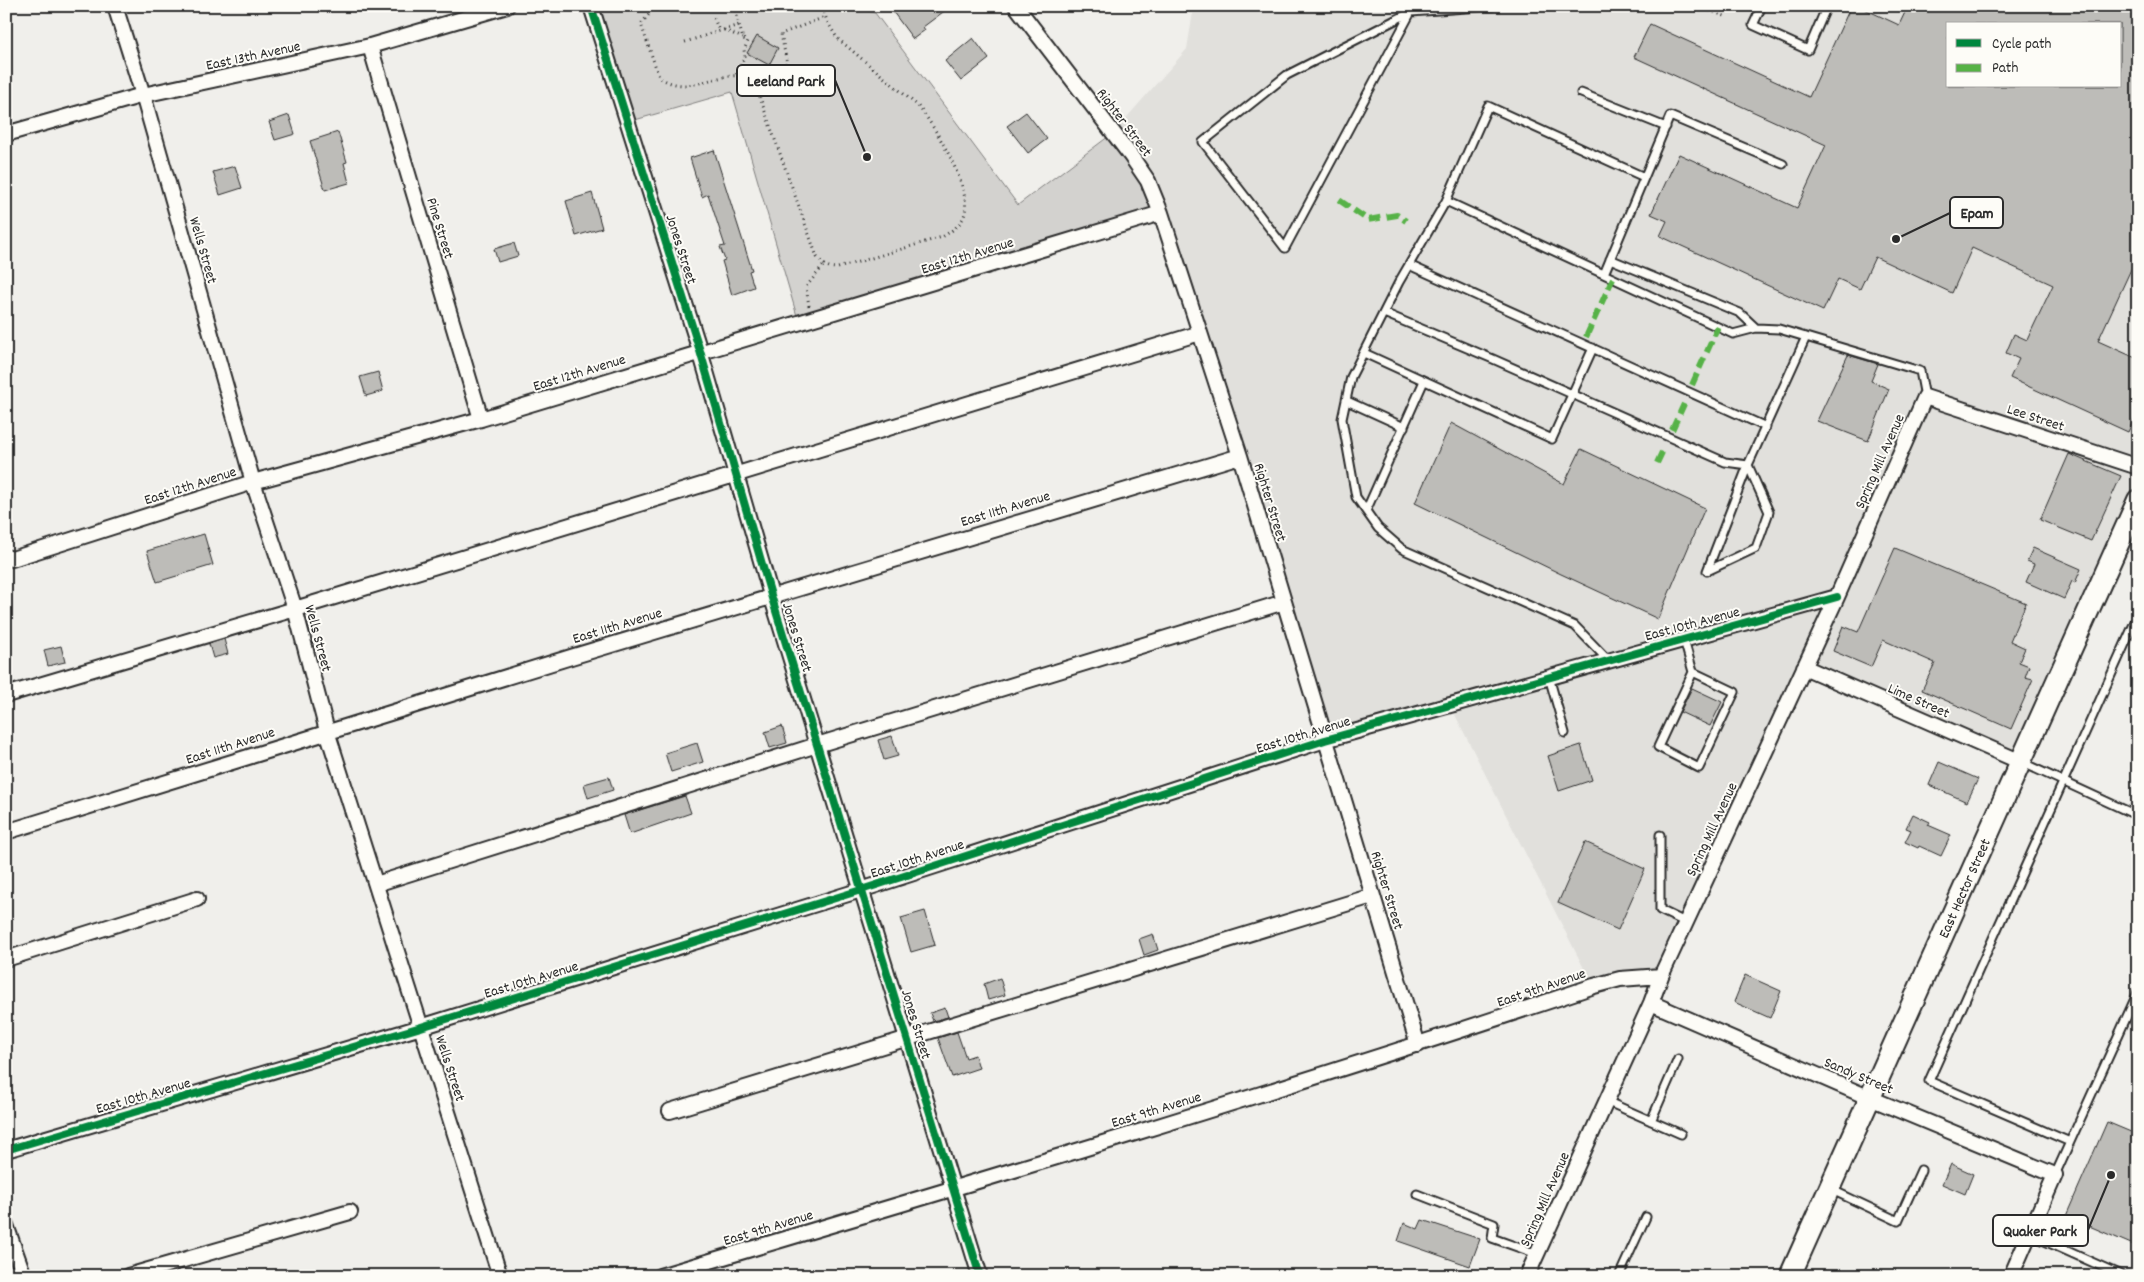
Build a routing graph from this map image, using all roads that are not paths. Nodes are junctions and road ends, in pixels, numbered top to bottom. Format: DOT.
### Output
graph roads {
  1 [pos="115,6"];
  2 [pos="507,6"];
  3 [pos="591,6"];
  4 [pos="1016,6"];
  5 [pos="1493,6"];
  6 [pos="1762,6"];
  7 [pos="1828,6"];
  8 [pos="1411,12"];
  9 [pos="370,46"];
  10 [pos="1581,92"];
  11 [pos="143,95"];
  12 [pos="1666,127"];
  13 [pos="6,134"];
  14 [pos="1783,164"];
  15 [pos="1644,177"];
  16 [pos="1446,201"];
  17 [pos="1161,213"];
  18 [pos="1610,259"];
  19 [pos="1410,264"];
  20 [pos="1604,274"];
  21 [pos="1384,313"];
  22 [pos="1756,328"];
  23 [pos="1200,333"];
  24 [pos="1806,337"];
  25 [pos="1593,348"];
  26 [pos="700,352"];
  27 [pos="1364,353"];
  28 [pos="1424,381"];
  29 [pos="1572,394"];
  30 [pos="1925,397"];
  31 [pos="1346,401"];
  32 [pos="481,419"];
  33 [pos="1404,427"];
  34 [pos="1766,427"];
  35 [pos="1240,456"];
  36 [pos="1748,465"];
  37 [pos="2138,467"];
  38 [pos="736,474"];
  39 [pos="253,482"];
  40 [pos="2138,500"];
  41 [pos="1366,511"];
  42 [pos="6,558"];
  43 [pos="771,595"];
  44 [pos="1837,597"];
  45 [pos="1284,602"];
  46 [pos="295,609"];
  47 [pos="2138,615"];
  48 [pos="1684,640"];
  49 [pos="1608,660"];
  50 [pos="1804,667"];
  51 [pos="1693,672"];
  52 [pos="1549,677"];
  53 [pos="6,695"];
  54 [pos="327,731"];
  55 [pos="1566,732"];
  56 [pos="1325,740"];
  57 [pos="817,745"];
  58 [pos="2021,762"];
  59 [pos="2064,782"];
  60 [pos="2138,816"];
  61 [pos="6,832"];
  62 [pos="1660,835"];
  63 [pos="376,884"];
  64 [pos="861,890"];
  65 [pos="1372,896"];
  66 [pos="196,899"];
  67 [pos="1685,922"];
  68 [pos="6,959"];
  69 [pos="1660,976"];
  70 [pos="2138,992"];
  71 [pos="1651,1003"];
  72 [pos="421,1028"];
  73 [pos="908,1040"];
  74 [pos="1418,1045"];
  75 [pos="1678,1059"];
  76 [pos="1870,1098"];
  77 [pos="1606,1101"];
  78 [pos="670,1111"];
  79 [pos="1650,1121"];
  80 [pos="1681,1134"];
  81 [pos="2070,1142"];
  82 [pos="6,1150"];
  83 [pos="1921,1170"];
  84 [pos="2055,1175"];
  85 [pos="954,1188"];
  86 [pos="1829,1189"];
  87 [pos="1417,1194"];
  88 [pos="350,1212"];
  89 [pos="1646,1217"];
  90 [pos="6,1225"];
  91 [pos="2029,1234"];
  92 [pos="1537,1254"];
  93 [pos="24,1276"];
  94 [pos="128,1276"];
  95 [pos="500,1276"];
  96 [pos="660,1276"];
  97 [pos="980,1276"];
  98 [pos="1527,1276"];
  99 [pos="1619,1276"];
  100 [pos="1790,1276"];
  101 [pos="2011,1276"];
  102 [pos="2123,1276"];
  1 -- 11 [label="street, Wells Street"];
  2 -- 9 [label="street, East 13th Avenue"];
  3 -- 26 [label="street, Jones Street"];
  4 -- 17 [label="street, Righter Street"];
  5 -- 8 [label="lane"];
  6 -- 7 [label="lane"];
  8 -- 8 [label="lane"];
  9 -- 11 [label="street, East 13th Avenue"];
  9 -- 32 [label="street, Pine Street"];
  10 -- 12 [label="lane"];
  11 -- 13 [label="street, East 13th Avenue"];
  11 -- 39 [label="street, Wells Street"];
  12 -- 14 [label="lane"];
  12 -- 15 [label="lane"];
  15 -- 16 [label="lane"];
  15 -- 18 [label="lane"];
  16 -- 19 [label="lane"];
  16 -- 20 [label="lane"];
  17 -- 23 [label="street, Righter Street"];
  17 -- 26 [label="street, East 12th Avenue"];
  18 -- 20 [label="lane"];
  18 -- 22 [label="lane"];
  19 -- 21 [label="lane"];
  19 -- 25 [label="lane"];
  20 -- 22 [label="lane"];
  21 -- 27 [label="lane"];
  21 -- 29 [label="lane"];
  22 -- 24 [label="lane"];
  23 -- 35 [label="street, Righter Street"];
  23 -- 38 [label="street"];
  24 -- 30 [label="lane"];
  24 -- 34 [label="lane"];
  25 -- 29 [label="lane"];
  25 -- 34 [label="lane"];
  26 -- 32 [label="street, East 12th Avenue"];
  26 -- 38 [label="street, Jones Street"];
  27 -- 28 [label="lane"];
  27 -- 31 [label="lane"];
  28 -- 29 [label="lane"];
  28 -- 33 [label="lane"];
  29 -- 36 [label="lane"];
  30 -- 37 [label="street, Lee Street"];
  30 -- 44 [label="street, Spring Mill Avenue"];
  31 -- 33 [label="lane"];
  31 -- 41 [label="lane"];
  32 -- 39 [label="street, East 12th Avenue"];
  33 -- 41 [label="lane"];
  34 -- 36 [label="lane"];
  35 -- 43 [label="street, East 11th Avenue"];
  35 -- 45 [label="street, Righter Street"];
  36 -- 36 [label="lane"];
  38 -- 43 [label="street, Jones Street"];
  38 -- 46 [label="street"];
  39 -- 42 [label="street, East 12th Avenue"];
  39 -- 46 [label="street, Wells Street"];
  40 -- 58 [label="main road, East Hector Street"];
  41 -- 49 [label="lane"];
  43 -- 54 [label="street, East 11th Avenue"];
  43 -- 57 [label="street, Jones Street"];
  44 -- 48 [label="street, East 10th Avenue"];
  44 -- 50 [label="street, Spring Mill Avenue"];
  45 -- 56 [label="street, Righter Street"];
  45 -- 57 [label="street"];
  46 -- 53 [label="street"];
  46 -- 54 [label="street, Wells Street"];
  47 -- 59 [label="lane"];
  48 -- 49 [label="street, East 10th Avenue"];
  48 -- 51 [label="lane"];
  49 -- 52 [label="street, East 10th Avenue"];
  50 -- 58 [label="street, Lime Street"];
  50 -- 67 [label="street, Spring Mill Avenue"];
  51 -- 51 [label="lane"];
  52 -- 55 [label="lane"];
  52 -- 56 [label="street, East 10th Avenue"];
  54 -- 61 [label="street, East 11th Avenue"];
  54 -- 63 [label="street, Wells Street"];
  56 -- 64 [label="street, East 10th Avenue"];
  56 -- 65 [label="street, Righter Street"];
  57 -- 63 [label="street"];
  57 -- 64 [label="street, Jones Street"];
  58 -- 59 [label="lane"];
  58 -- 76 [label="main road, East Hector Street"];
  59 -- 60 [label="lane"];
  59 -- 81 [label="lane"];
  62 -- 67 [label="lane"];
  63 -- 72 [label="street, Wells Street"];
  64 -- 72 [label="street, East 10th Avenue"];
  64 -- 73 [label="street, Jones Street"];
  65 -- 73 [label="street"];
  65 -- 74 [label="street, Righter Street"];
  66 -- 68 [label="street"];
  67 -- 69 [label="street, Spring Mill Avenue"];
  69 -- 71 [label="street, Spring Mill Avenue"];
  69 -- 74 [label="street, East 9th Avenue"];
  70 -- 81 [label="lane"];
  71 -- 76 [label="street, Sandy Street"];
  71 -- 77 [label="street, Spring Mill Avenue"];
  72 -- 82 [label="street, East 10th Avenue"];
  72 -- 95 [label="street, Wells Street"];
  73 -- 78 [label="street"];
  73 -- 85 [label="street, Jones Street"];
  74 -- 85 [label="street, East 9th Avenue"];
  75 -- 79 [label="lane"];
  76 -- 84 [label="street, Sandy Street"];
  76 -- 86 [label="main road, East Hector Street"];
  77 -- 79 [label="lane"];
  77 -- 92 [label="street, Spring Mill Avenue"];
  79 -- 80 [label="lane"];
  81 -- 84 [label="lane"];
  83 -- 86 [label="lane"];
  84 -- 91 [label="street"];
  85 -- 96 [label="street, East 9th Avenue"];
  85 -- 97 [label="street, Jones Street"];
  86 -- 100 [label="main road, East Hector Street"];
  87 -- 92 [label="lane"];
  88 -- 94 [label="street"];
  89 -- 99 [label="lane"];
  90 -- 93 [label="street"];
  91 -- 101 [label="street"];
  91 -- 102 [label="lane"];
  92 -- 98 [label="street, Spring Mill Avenue"];
}
